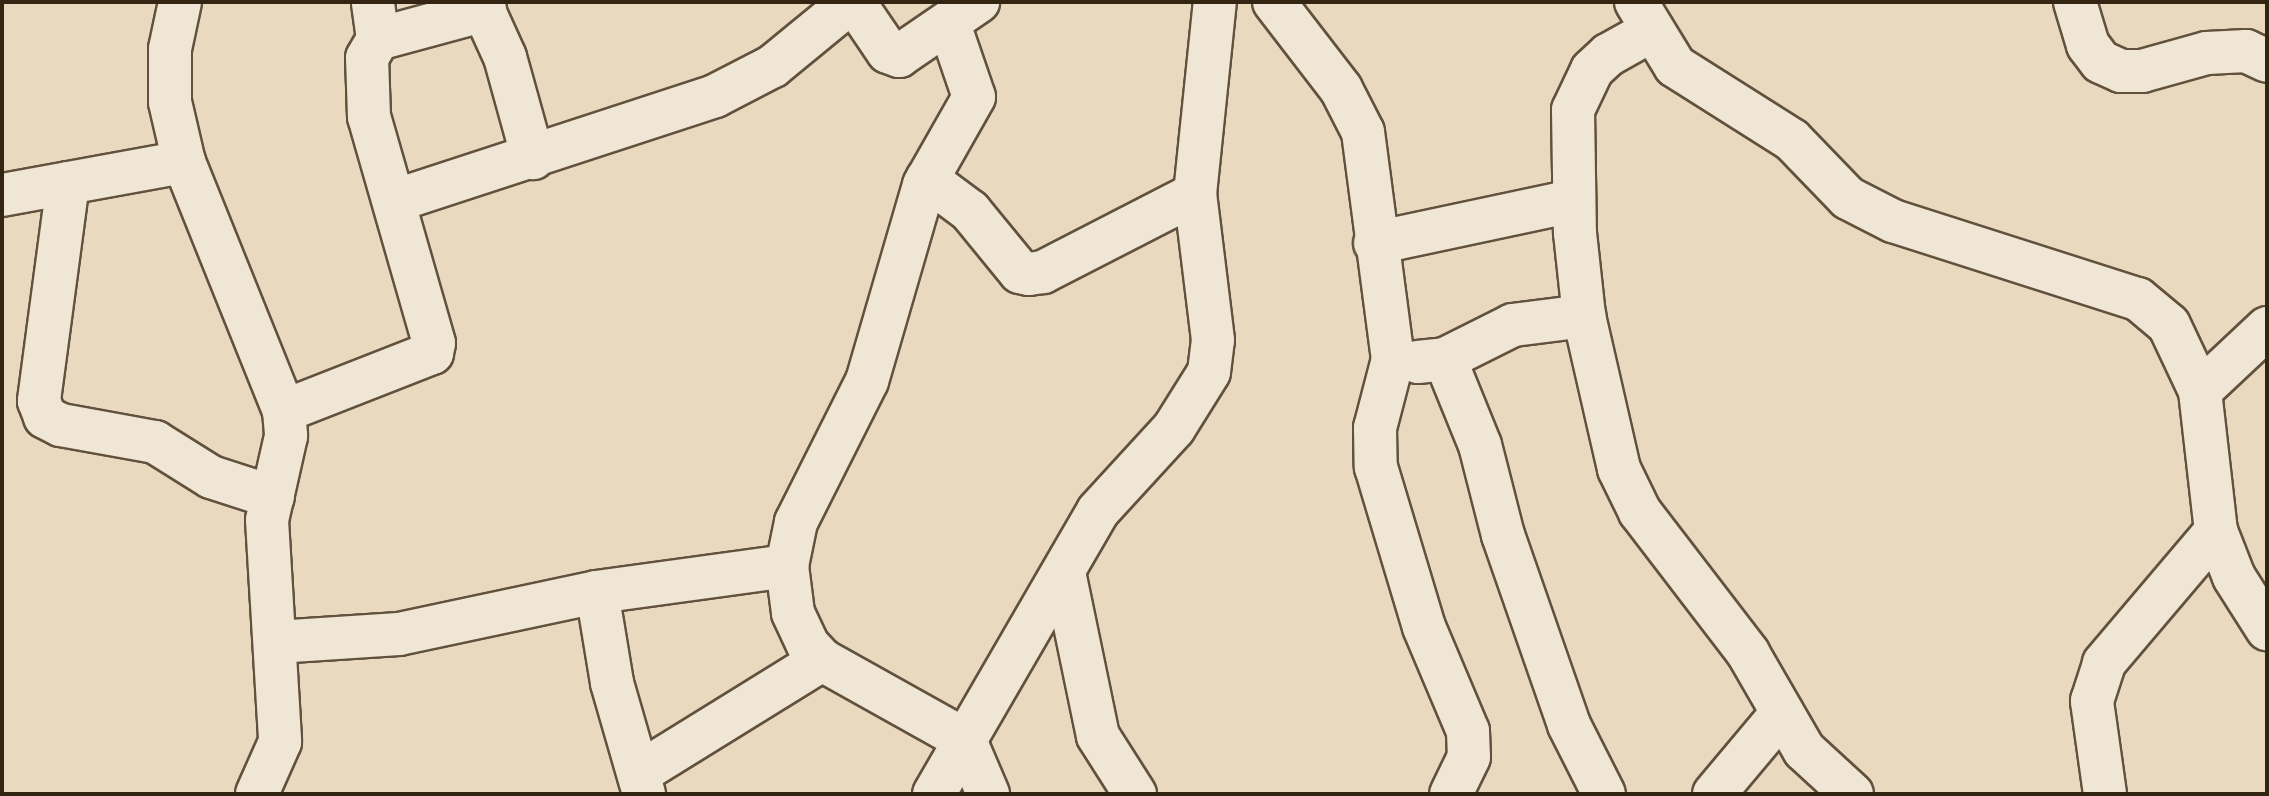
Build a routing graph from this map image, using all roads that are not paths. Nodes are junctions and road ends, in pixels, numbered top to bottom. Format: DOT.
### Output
graph roads {
  1 [pos="180,2"];
  2 [pos="853,2"];
  3 [pos="1215,2"];
  4 [pos="2075,2"];
  5 [pos="1281,3"];
  6 [pos="482,6"];
  7 [pos="964,13"];
  8 [pos="1644,16"];
  9 [pos="375,20"];
  10 [pos="2267,61"];
  11 [pos="533,158"];
  12 [pos="184,162"];
  13 [pos="927,179"];
  14 [pos="68,183"];
  15 [pos="1195,194"];
  16 [pos="2,195"];
  17 [pos="394,201"];
  18 [pos="1573,201"];
  19 [pos="1375,243"];
  20 [pos="1584,316"];
  21 [pos="2267,328"];
  22 [pos="1393,359"];
  23 [pos="1445,359"];
  24 [pos="2200,391"];
  25 [pos="284,411"];
  26 [pos="273,497"];
  27 [pos="2216,531"];
  28 [pos="787,566"];
  29 [pos="1064,572"];
  30 [pos="597,592"];
  31 [pos="2267,629"];
  32 [pos="276,642"];
  33 [pos="822,660"];
  34 [pos="1782,713"];
  35 [pos="965,740"];
  36 [pos="641,784"];
  37 [pos="257,794"];
  38 [pos="934,794"];
  39 [pos="988,794"];
  40 [pos="1135,794"];
  41 [pos="1451,794"];
  42 [pos="1604,794"];
  43 [pos="1714,794"];
  44 [pos="1852,794"];
  45 [pos="2105,794"];
  1 -- 12 [label="street"];
  2 -- 7 [label="street"];
  2 -- 11 [label="street"];
  3 -- 15 [label="street"];
  4 -- 10 [label="street"];
  5 -- 19 [label="street"];
  6 -- 9 [label="street"];
  6 -- 11 [label="street"];
  7 -- 13 [label="street"];
  8 -- 18 [label="street"];
  8 -- 24 [label="street"];
  9 -- 17 [label="street"];
  11 -- 17 [label="street"];
  12 -- 14 [label="street"];
  12 -- 25 [label="street"];
  13 -- 15 [label="street"];
  13 -- 28 [label="street"];
  14 -- 16 [label="street"];
  14 -- 26 [label="street"];
  15 -- 29 [label="street"];
  17 -- 25 [label="street"];
  18 -- 19 [label="street"];
  18 -- 20 [label="street"];
  19 -- 22 [label="street"];
  20 -- 23 [label="street"];
  20 -- 34 [label="street"];
  21 -- 24 [label="street"];
  22 -- 23 [label="street"];
  22 -- 41 [label="street"];
  23 -- 42 [label="street"];
  24 -- 27 [label="street"];
  25 -- 26 [label="street"];
  26 -- 32 [label="street"];
  27 -- 31 [label="street"];
  27 -- 45 [label="street"];
  28 -- 30 [label="street"];
  28 -- 33 [label="street"];
  29 -- 35 [label="street"];
  29 -- 40 [label="street"];
  30 -- 32 [label="street"];
  30 -- 36 [label="street"];
  32 -- 37 [label="street"];
  33 -- 35 [label="street"];
  33 -- 36 [label="street"];
  34 -- 43 [label="street"];
  34 -- 44 [label="street"];
  35 -- 38 [label="street"];
  35 -- 39 [label="street"];
}
